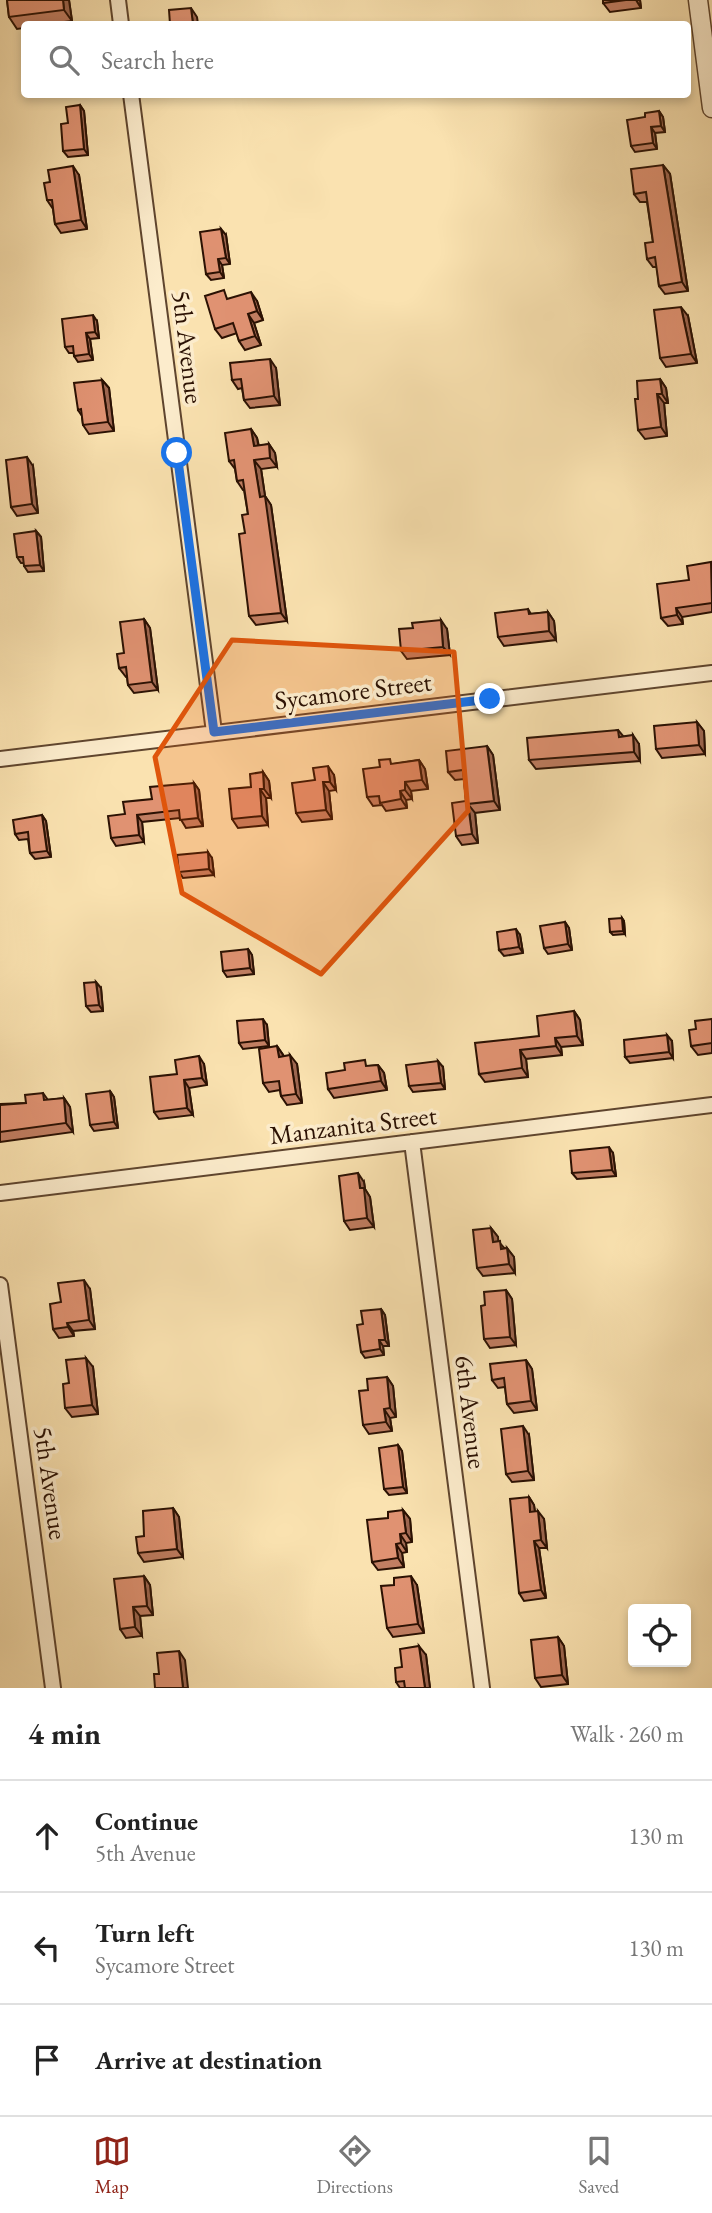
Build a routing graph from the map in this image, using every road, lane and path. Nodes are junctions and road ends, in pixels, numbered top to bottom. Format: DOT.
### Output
graph roads {
  1 [pos="118,0"];
  2 [pos="698,0"];
  3 [pos="121,21"];
  4 [pos="132,98"];
  5 [pos="712,108"];
  6 [pos="712,673"];
  7 [pos="214,732"];
  8 [pos="0,759"];
  9 [pos="712,1105"];
  10 [pos="412,1142"];
  11 [pos="0,1193"];
  12 [pos="0,1285"];
  13 [pos="53,1688"];
  14 [pos="482,1688"];
  1 -- 3 [label="street"];
  2 -- 5 [label="street"];
  4 -- 7 [label="street, 5th Avenue"];
  6 -- 7 [label="street, Sycamore Street"];
  7 -- 8 [label="street, Sycamore Street"];
  9 -- 10 [label="street, Manzanita Street"];
  10 -- 11 [label="street, Manzanita Street"];
  10 -- 14 [label="street, 6th Avenue"];
  12 -- 13 [label="street, 5th Avenue"];
}
